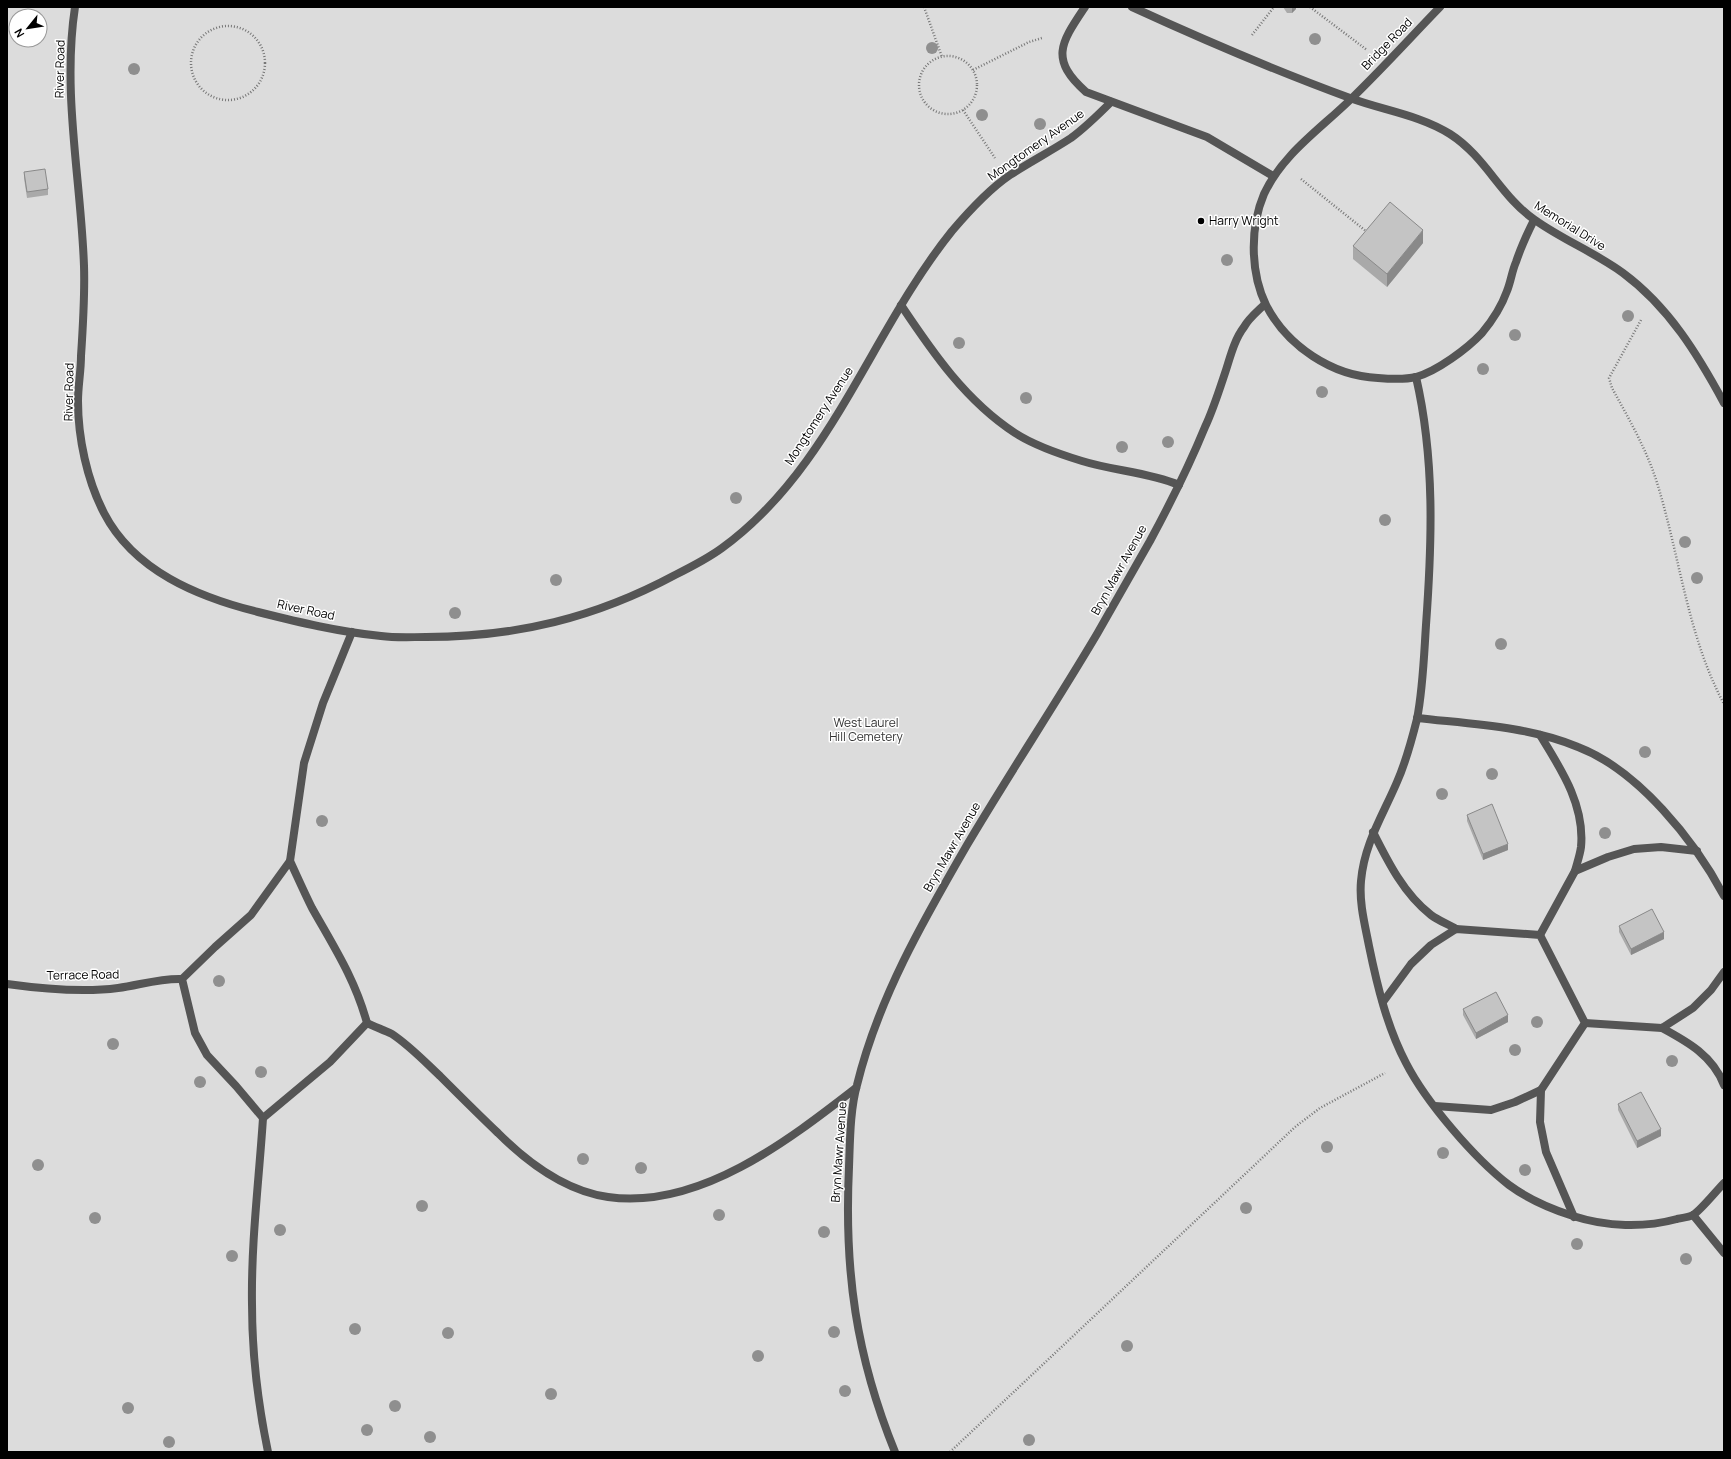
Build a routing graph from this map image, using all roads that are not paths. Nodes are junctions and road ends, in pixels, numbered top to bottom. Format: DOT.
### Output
graph roads {
  1 [pos="75,7"];
  2 [pos="1085,7"];
  3 [pos="1132,7"];
  4 [pos="1440,7"];
  5 [pos="1351,99"];
  6 [pos="1111,102"];
  7 [pos="1273,176"];
  8 [pos="1534,220"];
  9 [pos="1265,304"];
  10 [pos="901,305"];
  11 [pos="1416,377"];
  12 [pos="1724,403"];
  13 [pos="1179,486"];
  14 [pos="352,632"];
  15 [pos="1417,718"];
  16 [pos="1540,735"];
  17 [pos="1373,832"];
  18 [pos="1697,851"];
  19 [pos="290,860"];
  20 [pos="1575,871"];
  21 [pos="1724,896"];
  22 [pos="1456,928"];
  23 [pos="1540,935"];
  24 [pos="1724,972"];
  25 [pos="182,979"];
  26 [pos="7,984"];
  27 [pos="1383,1002"];
  28 [pos="367,1023"];
  29 [pos="1585,1023"];
  30 [pos="1662,1028"];
  31 [pos="1724,1085"];
  32 [pos="856,1088"];
  33 [pos="1541,1090"];
  34 [pos="1435,1106"];
  35 [pos="263,1118"];
  36 [pos="1724,1183"];
  37 [pos="1693,1215"];
  38 [pos="1574,1217"];
  39 [pos="1724,1253"];
  40 [pos="268,1452"];
  41 [pos="895,1452"];
  1 -- 14 [label="lane, River Road"];
  2 -- 6 [label="lane"];
  3 -- 5 [label="lane, Memorial Drive"];
  4 -- 5 [label="lane, Bridge Road"];
  5 -- 7 [label="lane, Bridge Road"];
  5 -- 8 [label="lane, Memorial Drive"];
  6 -- 7 [label="lane"];
  6 -- 10 [label="lane, Mongtomery Avenue"];
  7 -- 9 [label="lane, Bridge Road"];
  8 -- 11 [label="lane"];
  8 -- 12 [label="lane, Memorial Drive"];
  9 -- 11 [label="lane, Bridge Road"];
  9 -- 13 [label="lane, Bryn Mawr Avenue"];
  10 -- 13 [label="lane"];
  10 -- 14 [label="lane, Mongtomery Avenue"];
  11 -- 15 [label="lane"];
  13 -- 32 [label="lane, Bryn Mawr Avenue"];
  14 -- 19 [label="lane"];
  15 -- 16 [label="lane"];
  15 -- 17 [label="lane"];
  16 -- 18 [label="lane"];
  16 -- 20 [label="lane"];
  17 -- 22 [label="lane"];
  17 -- 27 [label="lane"];
  18 -- 20 [label="lane"];
  18 -- 21 [label="lane"];
  19 -- 25 [label="lane"];
  19 -- 28 [label="lane"];
  20 -- 23 [label="lane"];
  22 -- 23 [label="lane"];
  22 -- 27 [label="lane"];
  23 -- 29 [label="lane"];
  24 -- 30 [label="lane"];
  25 -- 26 [label="lane, Terrace Road"];
  25 -- 35 [label="lane"];
  27 -- 34 [label="lane"];
  28 -- 32 [label="lane"];
  28 -- 35 [label="lane"];
  29 -- 30 [label="lane"];
  29 -- 33 [label="lane"];
  30 -- 31 [label="lane"];
  32 -- 41 [label="lane, Bryn Mawr Avenue"];
  33 -- 34 [label="lane"];
  33 -- 38 [label="lane"];
  34 -- 38 [label="lane"];
  35 -- 40 [label="lane"];
  36 -- 37 [label="lane"];
  37 -- 38 [label="lane"];
  37 -- 39 [label="lane"];
}
